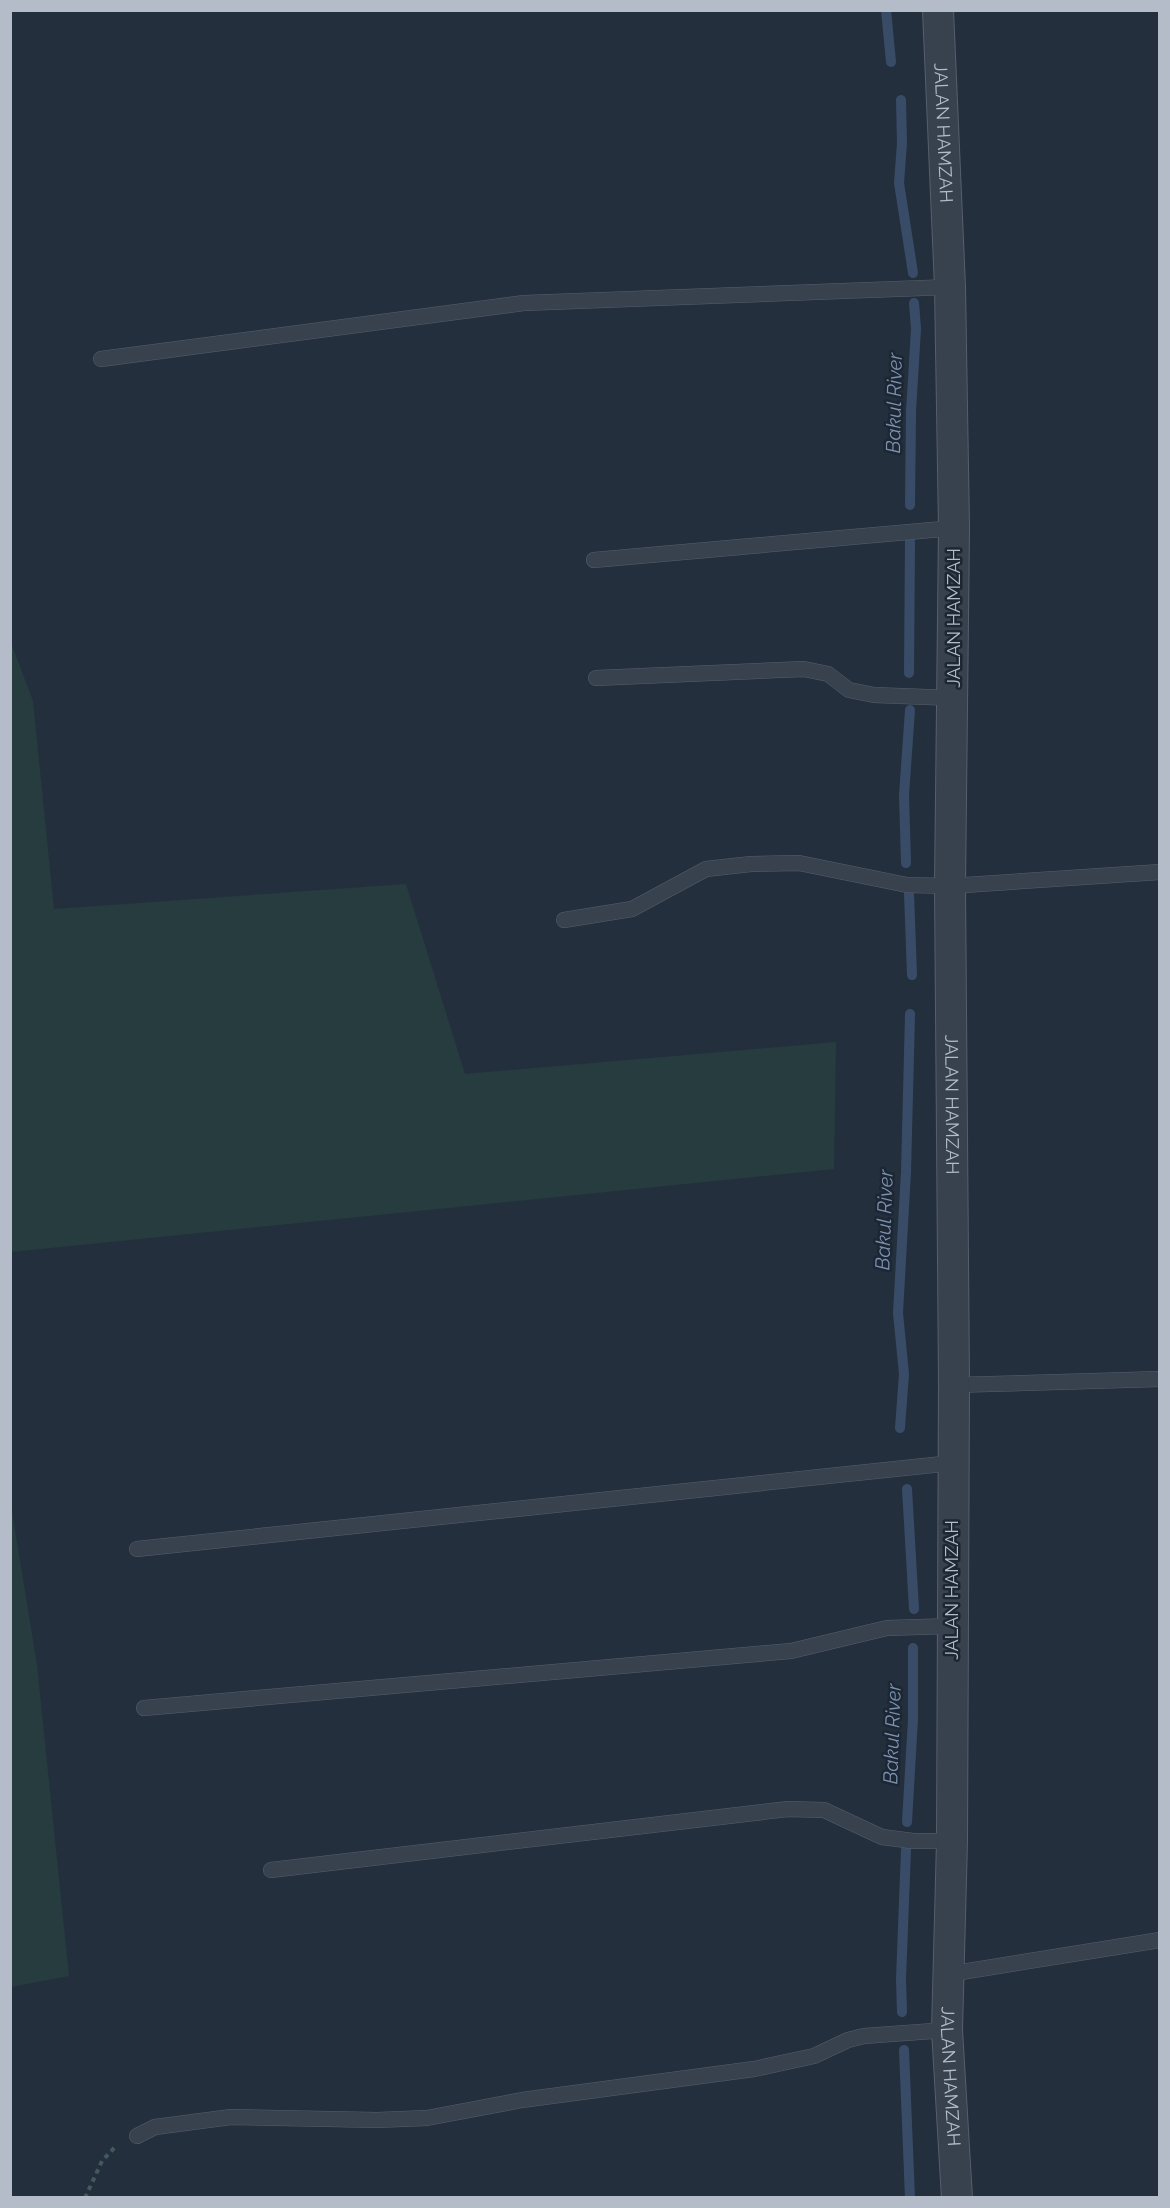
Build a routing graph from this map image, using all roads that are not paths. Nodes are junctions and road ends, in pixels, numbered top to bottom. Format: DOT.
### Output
graph roads {
  1 [pos="938,10"];
  2 [pos="950,287"];
  3 [pos="100,359"];
  4 [pos="954,528"];
  5 [pos="594,560"];
  6 [pos="596,678"];
  7 [pos="953,699"];
  8 [pos="1160,872"];
  9 [pos="950,886"];
  10 [pos="564,920"];
  11 [pos="1160,1379"];
  12 [pos="954,1384"];
  13 [pos="952,1464"];
  14 [pos="137,1549"];
  15 [pos="952,1626"];
  16 [pos="144,1708"];
  17 [pos="952,1841"];
  18 [pos="271,1870"];
  19 [pos="1160,1940"];
  20 [pos="949,1974"];
  21 [pos="947,2030"];
  22 [pos="137,2136"];
  23 [pos="957,2198"];
  1 -- 2 [label="street, JALAN HAMZAH"];
  2 -- 3 [label="lane"];
  2 -- 4 [label="street, JALAN HAMZAH"];
  4 -- 5 [label="lane"];
  4 -- 7 [label="street, JALAN HAMZAH"];
  6 -- 7 [label="lane"];
  7 -- 9 [label="street, JALAN HAMZAH"];
  8 -- 9 [label="lane"];
  9 -- 10 [label="lane"];
  9 -- 12 [label="street, JALAN HAMZAH"];
  11 -- 12 [label="lane"];
  12 -- 13 [label="street, JALAN HAMZAH"];
  13 -- 14 [label="lane"];
  13 -- 15 [label="street, JALAN HAMZAH"];
  15 -- 16 [label="lane"];
  15 -- 17 [label="street, JALAN HAMZAH"];
  17 -- 18 [label="lane"];
  17 -- 20 [label="street, JALAN HAMZAH"];
  19 -- 20 [label="lane"];
  20 -- 21 [label="street, JALAN HAMZAH"];
  21 -- 22 [label="lane"];
  21 -- 23 [label="street, JALAN HAMZAH"];
}
